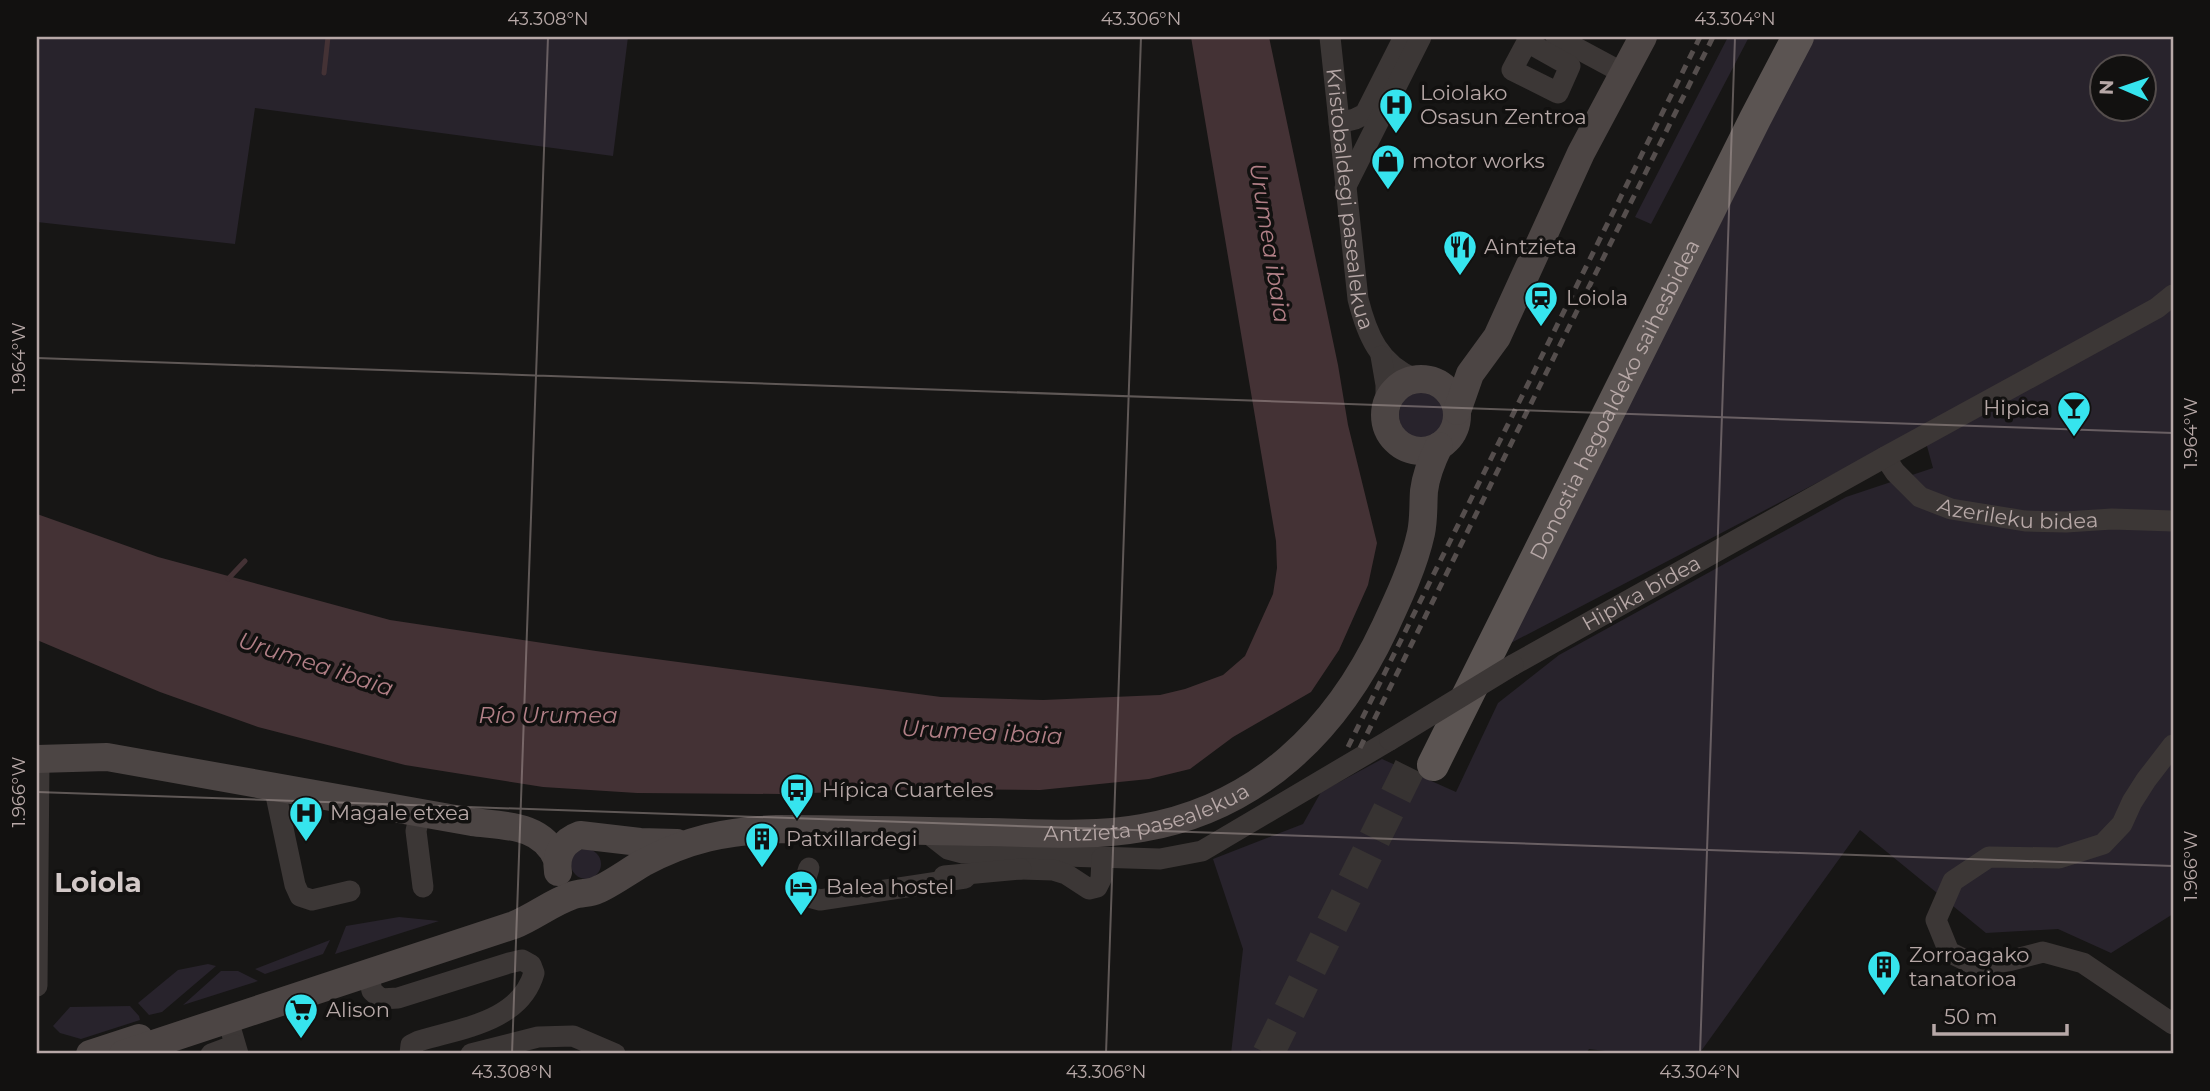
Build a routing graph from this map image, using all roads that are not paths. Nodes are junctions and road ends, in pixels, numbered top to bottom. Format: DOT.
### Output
graph roads {
  1 [pos="1330,37"];
  2 [pos="1404,37"];
  3 [pos="1421,37"];
  4 [pos="1556,37"];
  5 [pos="1643,37"];
  6 [pos="1775,37"];
  7 [pos="1798,37"];
  8 [pos="1623,73"];
  9 [pos="1339,123"];
  10 [pos="1345,188"];
  11 [pos="2173,295"];
  12 [pos="1381,356"];
  13 [pos="1476,363"];
  14 [pos="1423,380"];
  15 [pos="1387,406"];
  16 [pos="1457,411"];
  17 [pos="1404,446"];
  18 [pos="1439,446"];
  19 [pos="1885,457"];
  20 [pos="1424,492"];
  21 [pos="2173,521"];
  22 [pos="2173,744"];
  23 [pos="1413,753"];
  24 [pos="38,759"];
  25 [pos="274,786"];
  26 [pos="420,813"];
  27 [pos="925,831"];
  28 [pos="594,836"];
  29 [pos="687,842"];
  30 [pos="1101,858"];
  31 [pos="558,865"];
  32 [pos="809,868"];
  33 [pos="1038,869"];
  34 [pos="424,887"];
  35 [pos="822,887"];
  36 [pos="594,888"];
  37 [pos="1089,889"];
  38 [pos="350,891"];
  39 [pos="37,962"];
  40 [pos="369,973"];
  41 [pos="37,986"];
  42 [pos="2173,1024"];
  43 [pos="234,1040"];
  44 [pos="90,1054"];
  45 [pos="123,1054"];
  46 [pos="211,1054"];
  47 [pos="410,1054"];
  48 [pos="471,1054"];
  49 [pos="615,1054"];
  1 -- 9 [label="street, Kristobaldegi pasealekua"];
  2 -- 9 [label="street"];
  3 -- 10 [label="street"];
  4 -- 8 [label="street"];
  5 -- 8 [label="main road"];
  6 -- 23 [label="main road, Donostia hegoaldeko saihesbidea"];
  7 -- 23 [label="main road, Donostia hegoaldeko saihesbidea"];
  8 -- 13 [label="main road"];
  9 -- 10 [label="street, Kristobaldegi pasealekua"];
  10 -- 12 [label="street, Kristobaldegi pasealekua"];
  11 -- 19 [label="street, Hipika bidea"];
  12 -- 14 [label="street, Kristobaldegi pasealekua"];
  12 -- 15 [label="street, Kristobaldegi pasealekua"];
  13 -- 14 [label="main road"];
  13 -- 16 [label="main road"];
  14 -- 15 [label="main road"];
  14 -- 16 [label="main road"];
  15 -- 17 [label="main road"];
  16 -- 18 [label="main road"];
  17 -- 18 [label="main road"];
  17 -- 20 [label="main road, Antzieta pasealekua"];
  18 -- 20 [label="main road, Antzieta pasealekua"];
  19 -- 21 [label="street, Azerileku bidea"];
  19 -- 23 [label="street, Hipika bidea, bridge"];
  20 -- 27 [label="main road, Antzieta pasealekua"];
  22 -- 42 [label="street"];
  23 -- 30 [label="street, Hipika bidea"];
  24 -- 25 [label="main road"];
  24 -- 39 [label="street"];
  25 -- 26 [label="main road"];
  25 -- 38 [label="street"];
  26 -- 31 [label="main road"];
  26 -- 34 [label="street"];
  27 -- 29 [label="main road, Antzieta pasealekua"];
  27 -- 30 [label="street, Hipika bidea"];
  28 -- 29 [label="main road"];
  28 -- 31 [label="main road"];
  28 -- 36 [label="main road"];
  29 -- 36 [label="main road"];
  30 -- 37 [label="street"];
  31 -- 36 [label="main road"];
  31 -- 44 [label="main road"];
  32 -- 33 [label="street"];
  33 -- 35 [label="street, bridge"];
  33 -- 37 [label="street"];
  33 -- 37 [label="street"];
  36 -- 40 [label="main road"];
  39 -- 41 [label="street"];
  40 -- 43 [label="main road"];
  40 -- 47 [label="street"];
  43 -- 45 [label="main road"];
  43 -- 46 [label="street"];
  48 -- 49 [label="street"];
}
